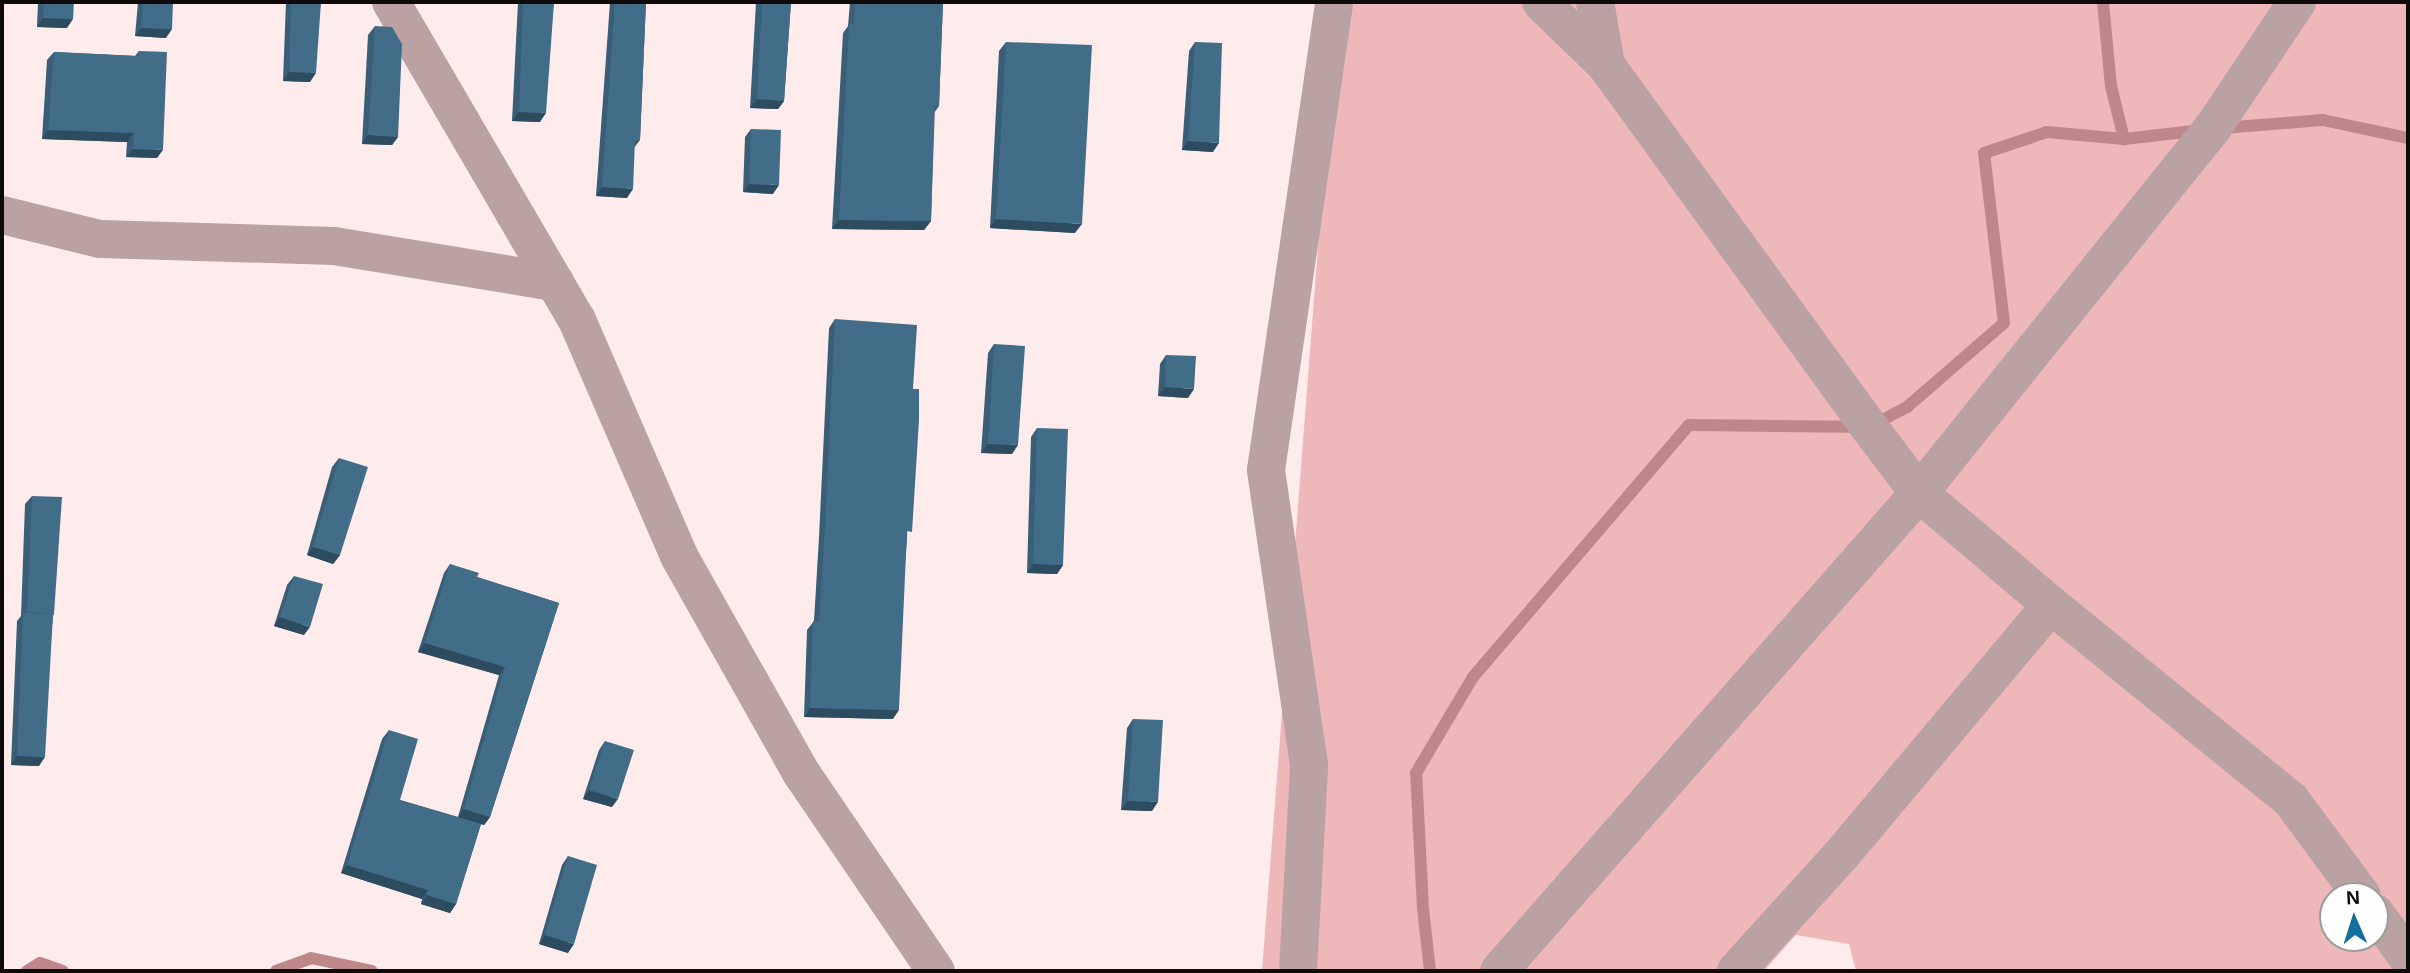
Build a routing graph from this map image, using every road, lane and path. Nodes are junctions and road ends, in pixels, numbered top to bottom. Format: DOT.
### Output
graph roads {
  1 [pos="390,2"];
  2 [pos="1334,2"];
  3 [pos="1541,2"];
  4 [pos="1595,2"];
  5 [pos="2297,2"];
  6 [pos="1606,65"];
  7 [pos="2,215"];
  8 [pos="555,282"];
  9 [pos="1919,492"];
  10 [pos="2052,605"];
  11 [pos="2352,882"];
  12 [pos="2389,932"];
  13 [pos="2408,958"];
  14 [pos="936,971"];
  15 [pos="1298,971"];
  16 [pos="1499,971"];
  17 [pos="1736,971"];
  1 -- 8 [label="street"];
  2 -- 15 [label="street"];
  3 -- 6 [label="street"];
  4 -- 6 [label="street"];
  5 -- 9 [label="street"];
  6 -- 9 [label="street"];
  7 -- 8 [label="street"];
  8 -- 14 [label="street"];
  9 -- 10 [label="street"];
  9 -- 16 [label="street"];
  10 -- 11 [label="street"];
  10 -- 17 [label="street"];
  12 -- 13 [label="street"];
}
